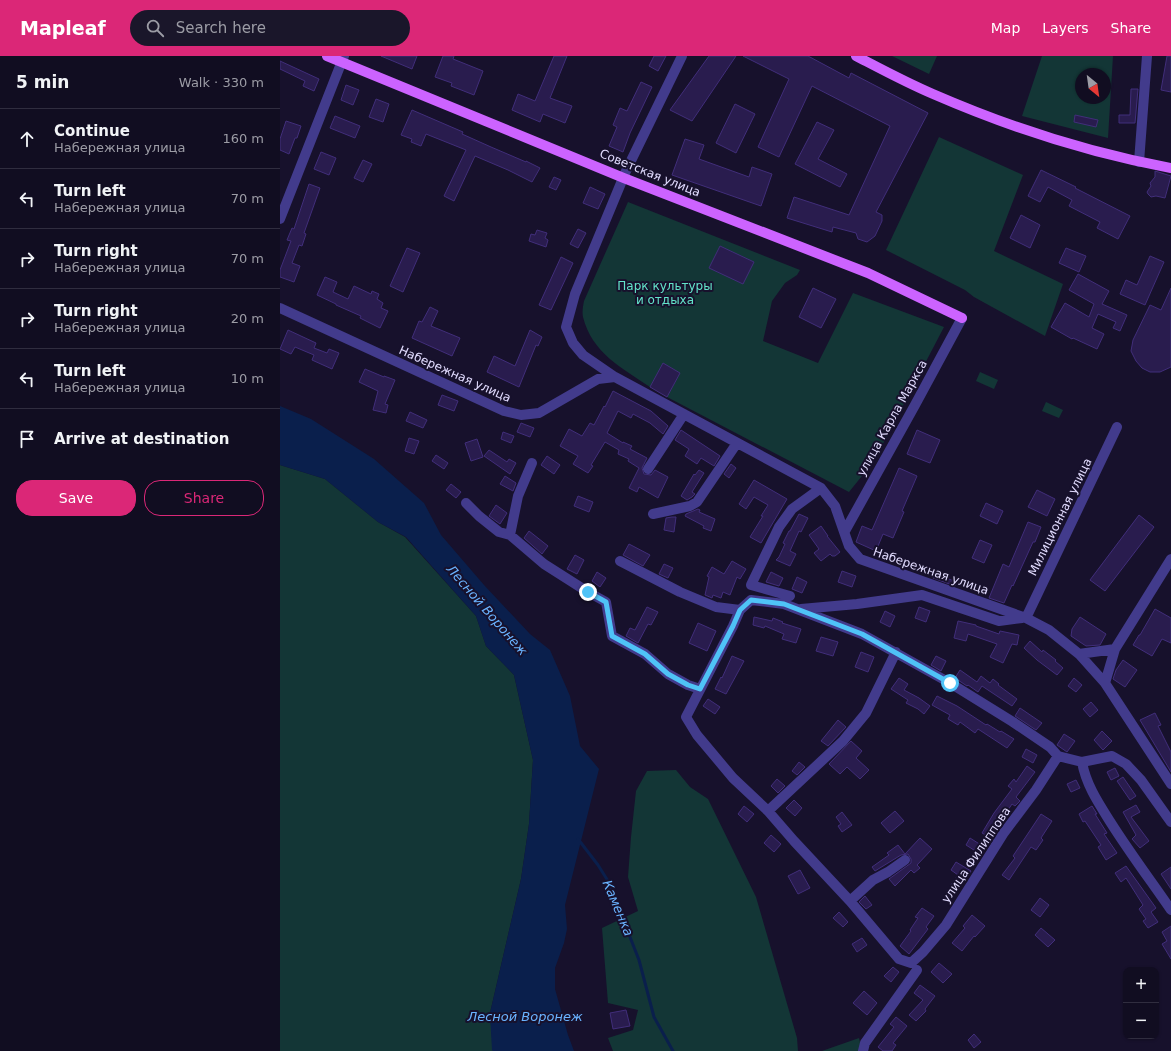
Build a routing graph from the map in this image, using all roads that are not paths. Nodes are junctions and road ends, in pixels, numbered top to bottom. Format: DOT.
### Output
graph roads {
  1 [pos="326,56"];
  2 [pos="682,56"];
  3 [pos="856,56"];
  4 [pos="1147,56"];
  5 [pos="343,59"];
  6 [pos="1139,162"];
  7 [pos="1171,168"];
  8 [pos="624,178"];
  9 [pos="280,219"];
  10 [pos="280,308"];
  11 [pos="962,318"];
  12 [pos="615,377"];
  13 [pos="684,414"];
  14 [pos="1117,427"];
  15 [pos="737,443"];
  16 [pos="532,463"];
  17 [pos="648,470"];
  18 [pos="821,488"];
  19 [pos="466,503"];
  20 [pos="652,514"];
  21 [pos="844,531"];
  22 [pos="510,535"];
  23 [pos="1171,559"];
  24 [pos="620,562"];
  25 [pos="790,596"];
  26 [pos="740,610"];
  27 [pos="799,610"];
  28 [pos="1026,618"];
  29 [pos="1114,649"];
  30 [pos="896,652"];
  31 [pos="1079,654"];
  32 [pos="1105,683"];
  33 [pos="700,689"];
  34 [pos="1058,756"];
  35 [pos="1082,762"];
  36 [pos="1171,784"];
  37 [pos="768,811"];
  38 [pos="1171,822"];
  39 [pos="905,860"];
  40 [pos="850,901"];
  41 [pos="1171,910"];
  42 [pos="914,967"];
  43 [pos="864,1051"];
  1 -- 5 [label="main road, Советская улица"];
  2 -- 8 [label="street"];
  3 -- 6 [label="main road"];
  4 -- 6 [label="street"];
  5 -- 8 [label="main road, Советская улица"];
  5 -- 9 [label="street"];
  6 -- 7 [label="main road"];
  8 -- 11 [label="main road, Советская улица"];
  8 -- 12 [label="street"];
  10 -- 12 [label="street, Набережная улица"];
  11 -- 21 [label="street, улица Карла Маркса"];
  12 -- 13 [label="street, Набережная улица"];
  13 -- 15 [label="street, Набережная улица"];
  13 -- 17 [label="street"];
  14 -- 28 [label="street, Милиционная улица"];
  15 -- 18 [label="street, Набережная улица"];
  15 -- 20 [label="street"];
  16 -- 22 [label="street"];
  18 -- 21 [label="street, Набережная улица"];
  18 -- 25 [label="street"];
  19 -- 22 [label="street"];
  21 -- 28 [label="street, Набережная улица"];
  22 -- 33 [label="street"];
  23 -- 29 [label="street"];
  24 -- 26 [label="street"];
  26 -- 27 [label="street, Набережная улица"];
  26 -- 33 [label="street"];
  27 -- 28 [label="street, Набережная улица"];
  27 -- 30 [label="street, Набережная улица"];
  28 -- 31 [label="street, Набережная улица"];
  29 -- 31 [label="street"];
  29 -- 32 [label="street"];
  30 -- 34 [label="street, Набережная улица"];
  30 -- 37 [label="street"];
  31 -- 32 [label="street, Набережная улица"];
  32 -- 36 [label="street, Набережная улица"];
  33 -- 37 [label="street"];
  34 -- 35 [label="street, Набережная улица"];
  34 -- 42 [label="street, улица Филиппова"];
  35 -- 38 [label="street, Набережная улица"];
  35 -- 41 [label="street"];
  37 -- 40 [label="street"];
  39 -- 40 [label="street"];
  40 -- 42 [label="street"];
  42 -- 43 [label="street, улица Филиппова"];
}
